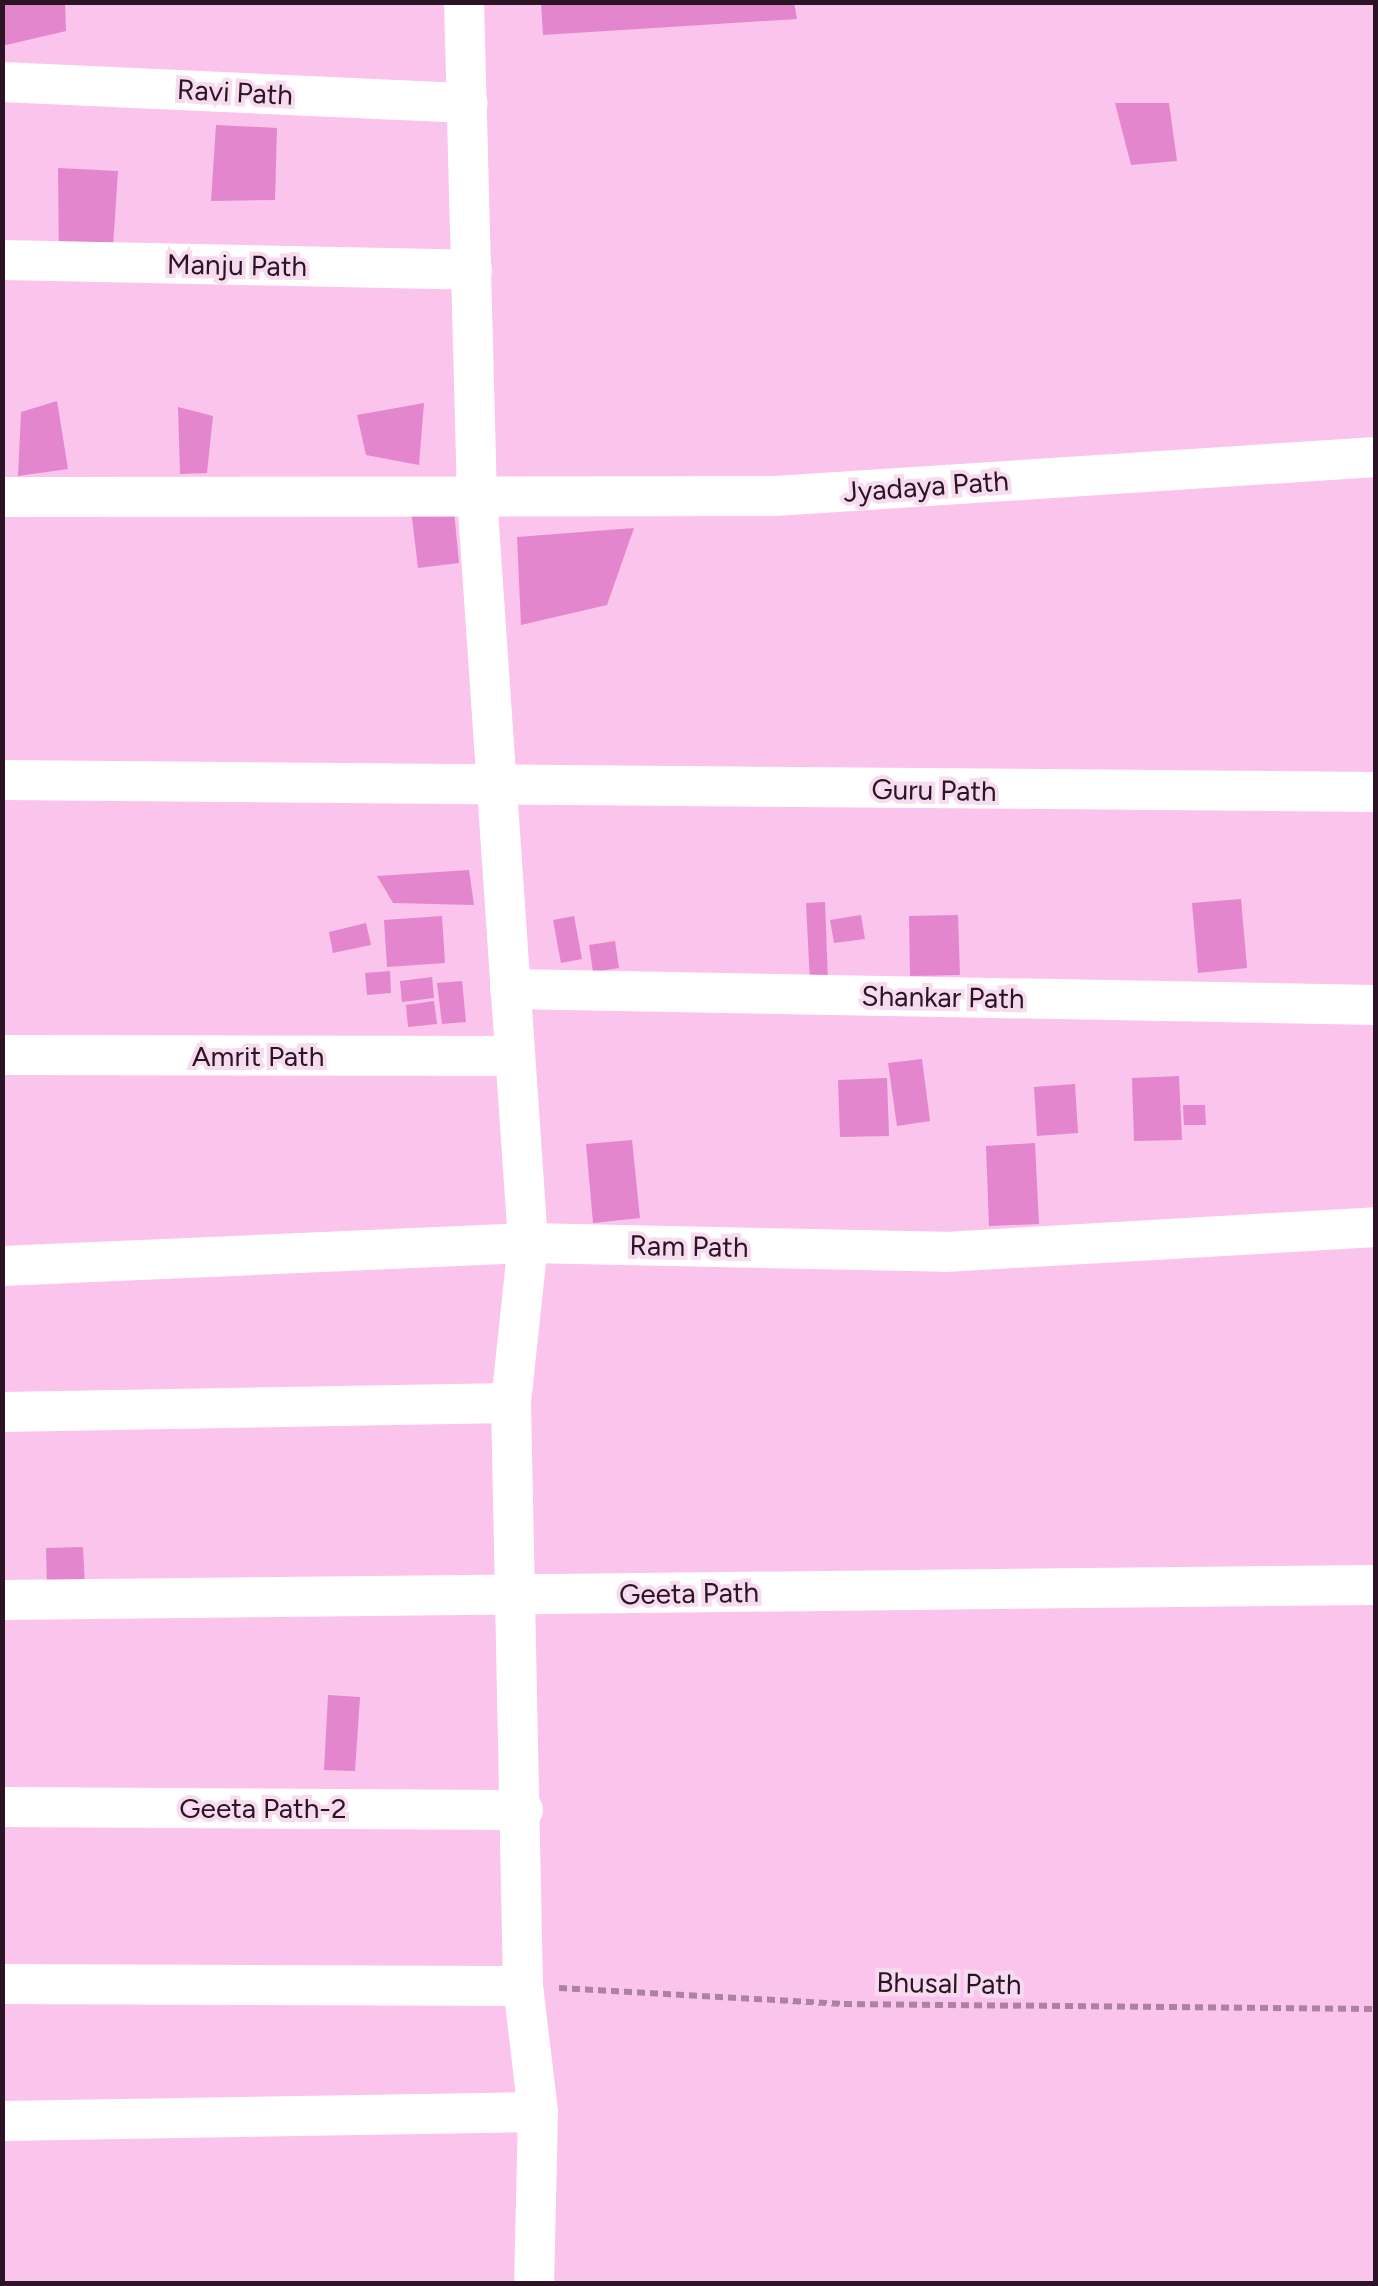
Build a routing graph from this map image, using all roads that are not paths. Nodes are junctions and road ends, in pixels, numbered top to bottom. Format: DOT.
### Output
graph roads {
  1 [pos="464,2"];
  2 [pos="2,82"];
  3 [pos="468,103"];
  4 [pos="2,260"];
  5 [pos="472,270"];
  6 [pos="1376,457"];
  7 [pos="477,496"];
  8 [pos="2,497"];
  9 [pos="2,780"];
  10 [pos="492,782"];
  11 [pos="1376,792"];
  12 [pos="510,988"];
  13 [pos="1376,1005"];
  14 [pos="2,1055"];
  15 [pos="514,1056"];
  16 [pos="1376,1227"];
  17 [pos="528,1243"];
  18 [pos="2,1266"];
  19 [pos="511,1403"];
  20 [pos="2,1412"];
  21 [pos="1376,1585"];
  22 [pos="517,1595"];
  23 [pos="2,1600"];
  24 [pos="2,1807"];
  25 [pos="523,1810"];
  26 [pos="2,1984"];
  27 [pos="523,1986"];
  28 [pos="538,2112"];
  29 [pos="2,2121"];
  30 [pos="534,2284"];
  1 -- 3 [label="street"];
  2 -- 3 [label="street, Ravi Path"];
  3 -- 5 [label="street"];
  4 -- 5 [label="street, Manju Path"];
  5 -- 7 [label="street"];
  6 -- 7 [label="street, Jyadaya Path"];
  7 -- 8 [label="street, Jyadaya Path"];
  7 -- 10 [label="street"];
  9 -- 10 [label="street, Guru Path"];
  10 -- 11 [label="street, Guru Path"];
  10 -- 12 [label="street"];
  12 -- 13 [label="street, Shankar Path"];
  12 -- 15 [label="street"];
  14 -- 15 [label="street, Amrit Path"];
  15 -- 17 [label="street"];
  16 -- 17 [label="street, Ram Path"];
  17 -- 18 [label="street, Ram Path"];
  17 -- 19 [label="street"];
  19 -- 20 [label="street"];
  19 -- 22 [label="street"];
  21 -- 22 [label="street, Geeta Path"];
  22 -- 23 [label="street, Geeta Path"];
  22 -- 25 [label="street"];
  24 -- 25 [label="street, Geeta Path-2"];
  25 -- 27 [label="street"];
  26 -- 27 [label="street"];
  27 -- 28 [label="street"];
  28 -- 29 [label="street"];
  28 -- 30 [label="street"];
}
